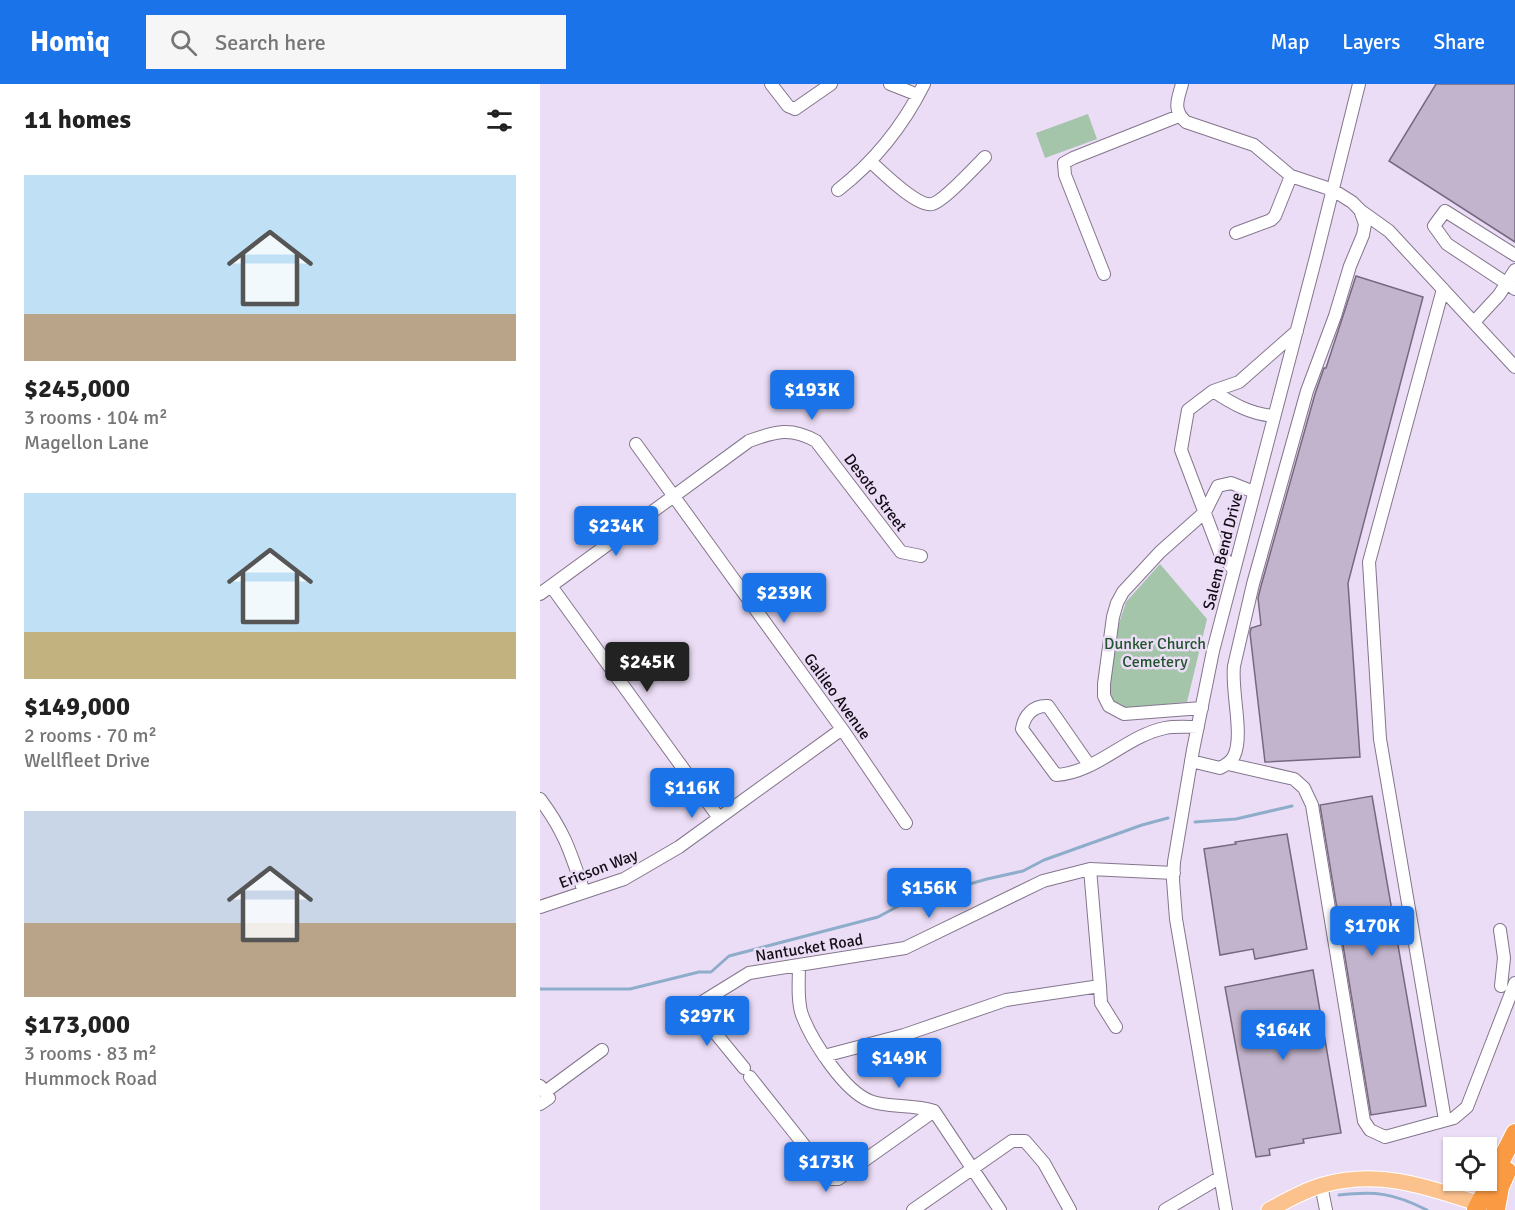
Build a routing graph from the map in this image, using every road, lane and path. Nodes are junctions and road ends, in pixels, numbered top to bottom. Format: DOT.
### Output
graph roads {
  1 [pos="771,84"];
  2 [pos="831,84"];
  3 [pos="890,84"];
  4 [pos="1182,84"];
  5 [pos="1359,84"];
  6 [pos="921,89"];
  7 [pos="1179,116"];
  8 [pos="985,157"];
  9 [pos="871,162"];
  10 [pos="1291,176"];
  11 [pos="838,190"];
  12 [pos="1333,190"];
  13 [pos="1360,210"];
  14 [pos="1236,232"];
  15 [pos="1515,255"];
  16 [pos="1515,270"];
  17 [pos="1104,274"];
  18 [pos="1511,287"];
  19 [pos="1443,289"];
  20 [pos="1474,322"];
  21 [pos="1297,331"];
  22 [pos="1515,367"];
  23 [pos="1213,391"];
  24 [pos="1274,416"];
  25 [pos="636,444"];
  26 [pos="1254,492"];
  27 [pos="674,497"];
  28 [pos="1205,512"];
  29 [pos="921,556"];
  30 [pos="1233,569"];
  31 [pos="551,586"];
  32 [pos="540,594"];
  33 [pos="1202,708"];
  34 [pos="1198,726"];
  35 [pos="842,729"];
  36 [pos="1191,760"];
  37 [pos="1228,764"];
  38 [pos="1089,765"];
  39 [pos="540,799"];
  40 [pos="719,818"];
  41 [pos="906,823"];
  42 [pos="1090,869"];
  43 [pos="1174,873"];
  44 [pos="584,892"];
  45 [pos="540,907"];
  46 [pos="1500,930"];
  47 [pos="798,965"];
  48 [pos="1515,983"];
  49 [pos="1100,986"];
  50 [pos="1501,986"];
  51 [pos="1116,1027"];
  52 [pos="602,1050"];
  53 [pos="824,1056"];
  54 [pos="545,1096"];
  55 [pos="934,1111"];
  56 [pos="1446,1120"];
  57 [pos="1515,1133"];
  58 [pos="1515,1156"];
  59 [pos="973,1169"];
  60 [pos="1515,1174"];
  61 [pos="1219,1178"];
  62 [pos="1321,1185"];
  63 [pos="1490,1208"];
  64 [pos="913,1210"];
  65 [pos="1000,1210"];
  66 [pos="1070,1210"];
  67 [pos="1165,1210"];
  68 [pos="1226,1210"];
  69 [pos="1269,1210"];
  70 [pos="1326,1210"];
  1 -- 2 [label="street"];
  3 -- 6 [label="street"];
  4 -- 7 [label="street"];
  5 -- 12 [label="street, Salem Bend Drive"];
  6 -- 9 [label="street"];
  7 -- 10 [label="street"];
  7 -- 17 [label="street"];
  8 -- 9 [label="street"];
  9 -- 11 [label="street"];
  10 -- 12 [label="street"];
  10 -- 14 [label="street"];
  12 -- 13 [label="street"];
  12 -- 21 [label="street, Salem Bend Drive"];
  13 -- 19 [label="street"];
  13 -- 37 [label="street"];
  15 -- 18 [label="street"];
  16 -- 18 [label="street"];
  18 -- 20 [label="street"];
  19 -- 20 [label="street"];
  19 -- 56 [label="street"];
  20 -- 22 [label="street"];
  21 -- 23 [label="street"];
  21 -- 24 [label="street, Salem Bend Drive"];
  23 -- 24 [label="street"];
  23 -- 28 [label="street"];
  24 -- 26 [label="street, Salem Bend Drive"];
  25 -- 27 [label="street, Galileo Avenue"];
  26 -- 28 [label="street"];
  26 -- 30 [label="street, Salem Bend Drive"];
  27 -- 29 [label="street, Desoto Street"];
  27 -- 31 [label="street, Desoto Street"];
  27 -- 35 [label="street, Galileo Avenue"];
  28 -- 30 [label="street"];
  28 -- 33 [label="street"];
  30 -- 33 [label="street, Salem Bend Drive"];
  31 -- 32 [label="street, Desoto Street"];
  31 -- 40 [label="street"];
  33 -- 34 [label="street, Salem Bend Drive"];
  34 -- 36 [label="street, Salem Bend Drive"];
  34 -- 38 [label="street"];
  35 -- 40 [label="street, Ericson Way"];
  35 -- 41 [label="street, Galileo Avenue"];
  36 -- 37 [label="street"];
  36 -- 43 [label="street, Salem Bend Drive"];
  37 -- 56 [label="street"];
  38 -- 38 [label="street"];
  39 -- 44 [label="street"];
  40 -- 44 [label="street, Ericson Way"];
  42 -- 43 [label="street, Nantucket Road"];
  42 -- 47 [label="street, Nantucket Road"];
  42 -- 49 [label="street"];
  43 -- 61 [label="street, Salem Bend Drive"];
  44 -- 45 [label="street, Ericson Way"];
  46 -- 50 [label="street"];
  47 -- 53 [label="street"];
  47 -- 55 [label="street, Nantucket Road"];
  48 -- 56 [label="street"];
  49 -- 51 [label="street"];
  49 -- 53 [label="street"];
  52 -- 54 [label="street"];
  53 -- 55 [label="street"];
  55 -- 59 [label="street"];
  57 -- 63 [label="highway"];
  58 -- 63 [label="highway"];
  59 -- 64 [label="street"];
  59 -- 65 [label="street"];
  59 -- 66 [label="street"];
  60 -- 63 [label="highway"];
  61 -- 67 [label="street"];
  61 -- 68 [label="street, Salem Bend Drive"];
  62 -- 63 [label="main road"];
  62 -- 69 [label="main road"];
  62 -- 70 [label="street"];
}
